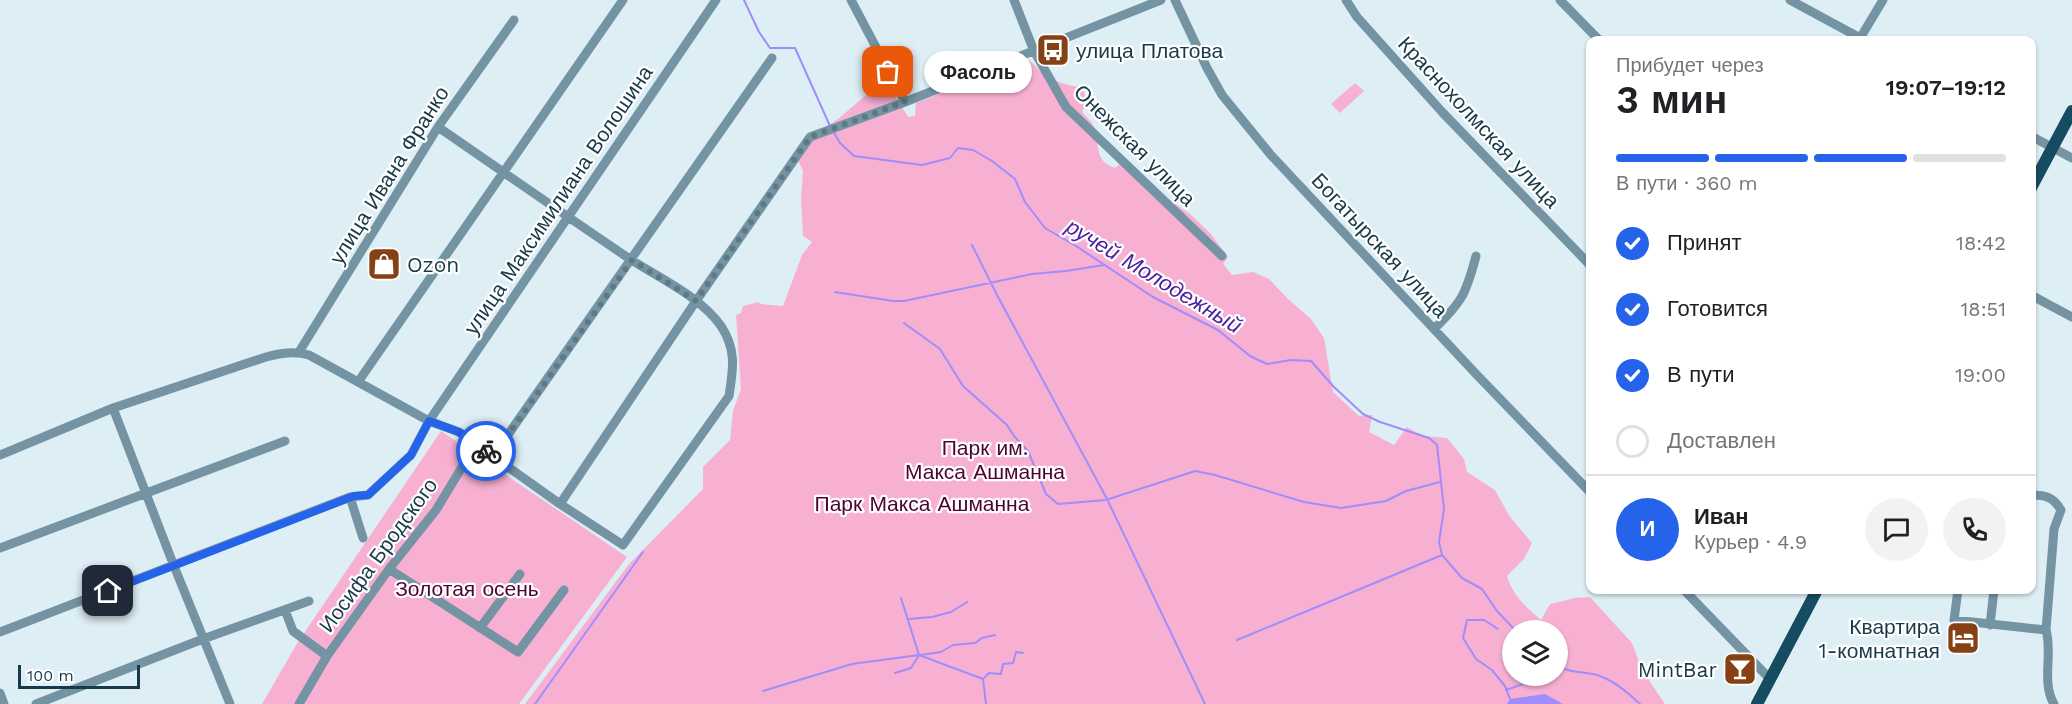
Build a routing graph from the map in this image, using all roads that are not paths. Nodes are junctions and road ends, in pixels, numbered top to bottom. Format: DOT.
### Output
graph roads {
  1 [pos="624,0"];
  2 [pos="716,0"];
  3 [pos="851,0"];
  4 [pos="1014,0"];
  5 [pos="1161,0"];
  6 [pos="1175,0"];
  7 [pos="1346,0"];
  8 [pos="1560,0"];
  9 [pos="1790,0"];
  10 [pos="1882,0"];
  11 [pos="514,20"];
  12 [pos="1595,36"];
  13 [pos="1854,36"];
  14 [pos="1863,36"];
  15 [pos="1034,51"];
  16 [pos="772,58"];
  17 [pos="905,102"];
  18 [pos="2072,111"];
  19 [pos="438,127"];
  20 [pos="2036,139"];
  21 [pos="2053,148"];
  22 [pos="2072,158"];
  23 [pos="504,172"];
  24 [pos="2036,179"];
  25 [pos="569,217"];
  26 [pos="1222,256"];
  27 [pos="1476,256"];
  28 [pos="632,260"];
  29 [pos="1586,261"];
  30 [pos="2036,299"];
  31 [pos="696,301"];
  32 [pos="2072,317"];
  33 [pos="1434,329"];
  34 [pos="299,352"];
  35 [pos="358,382"];
  36 [pos="113,408"];
  37 [pos="429,421"];
  38 [pos="285,441"];
  39 [pos="476,444"];
  40 [pos="0,454"];
  41 [pos="493,456"];
  42 [pos="1586,487"];
  43 [pos="146,493"];
  44 [pos="2036,495"];
  45 [pos="350,497"];
  46 [pos="560,504"];
  47 [pos="2061,510"];
  48 [pos="2072,511"];
  49 [pos="363,538"];
  50 [pos="0,548"];
  51 [pos="174,566"];
  52 [pos="389,568"];
  53 [pos="520,574"];
  54 [pos="564,590"];
  55 [pos="1688,594"];
  56 [pos="1815,594"];
  57 [pos="1957,594"];
  58 [pos="1994,594"];
  59 [pos="309,601"];
  60 [pos="285,610"];
  61 [pos="1990,625"];
  62 [pos="480,628"];
  63 [pos="2046,630"];
  64 [pos="0,632"];
  65 [pos="203,639"];
  66 [pos="327,656"];
  67 [pos="1770,679"];
  68 [pos="0,693"];
  69 [pos="4,704"];
  70 [pos="36,704"];
  71 [pos="231,704"];
  72 [pos="299,704"];
  73 [pos="1757,704"];
  74 [pos="2054,704"];
  1 -- 23 [label="street"];
  2 -- 25 [label="street, улица Максимилиана Волошина"];
  3 -- 17 [label="street"];
  4 -- 15 [label="street, Онежская улица"];
  5 -- 15 [label="street"];
  6 -- 33 [label="street, Богатырская улица"];
  7 -- 29 [label="street, Краснохолмская улица"];
  8 -- 12 [label="street"];
  9 -- 13 [label="street"];
  10 -- 14 [label="street"];
  11 -- 19 [label="street, улица Ивана Франко"];
  15 -- 17 [label="street"];
  15 -- 26 [label="street, Онежская улица"];
  16 -- 28 [label="street"];
  17 -- 31 [label="street"];
  18 -- 21 [label="main road"];
  19 -- 23 [label="street"];
  19 -- 34 [label="street, улица Ивана Франко"];
  20 -- 21 [label="street"];
  21 -- 22 [label="street"];
  21 -- 24 [label="main road"];
  23 -- 25 [label="street"];
  23 -- 35 [label="street"];
  25 -- 28 [label="street"];
  25 -- 37 [label="street, улица Максимилиана Волошина"];
  27 -- 33 [label="street"];
  28 -- 31 [label="street"];
  28 -- 41 [label="street"];
  30 -- 32 [label="street"];
  31 -- 46 [label="street"];
  31 -- 46 [label="street"];
  33 -- 42 [label="street, Богатырская улица"];
  34 -- 35 [label="street"];
  34 -- 36 [label="street"];
  35 -- 37 [label="street"];
  36 -- 40 [label="street"];
  36 -- 43 [label="street"];
  37 -- 39 [label="street"];
  37 -- 45 [label="street, улица Максимилиана Волошина"];
  38 -- 43 [label="street"];
  39 -- 41 [label="street"];
  39 -- 52 [label="street, Иосифа Бродского"];
  41 -- 46 [label="street"];
  43 -- 50 [label="street"];
  43 -- 51 [label="street"];
  44 -- 47 [label="street"];
  45 -- 49 [label="street"];
  45 -- 51 [label="street, улица Максимилиана Волошина"];
  47 -- 48 [label="street"];
  47 -- 63 [label="street"];
  51 -- 64 [label="street, улица Максимилиана Волошина"];
  51 -- 65 [label="street"];
  52 -- 62 [label="street"];
  52 -- 66 [label="street, Иосифа Бродского"];
  53 -- 62 [label="street"];
  54 -- 62 [label="street"];
  55 -- 67 [label="street"];
  56 -- 67 [label="main road"];
  57 -- 61 [label="street"];
  58 -- 61 [label="street"];
  59 -- 60 [label="street"];
  60 -- 65 [label="street"];
  60 -- 66 [label="street"];
  61 -- 63 [label="street"];
  63 -- 74 [label="street"];
  65 -- 70 [label="street"];
  65 -- 71 [label="street"];
  66 -- 72 [label="street, Иосифа Бродского"];
  67 -- 73 [label="main road"];
  68 -- 69 [label="street"];
}
